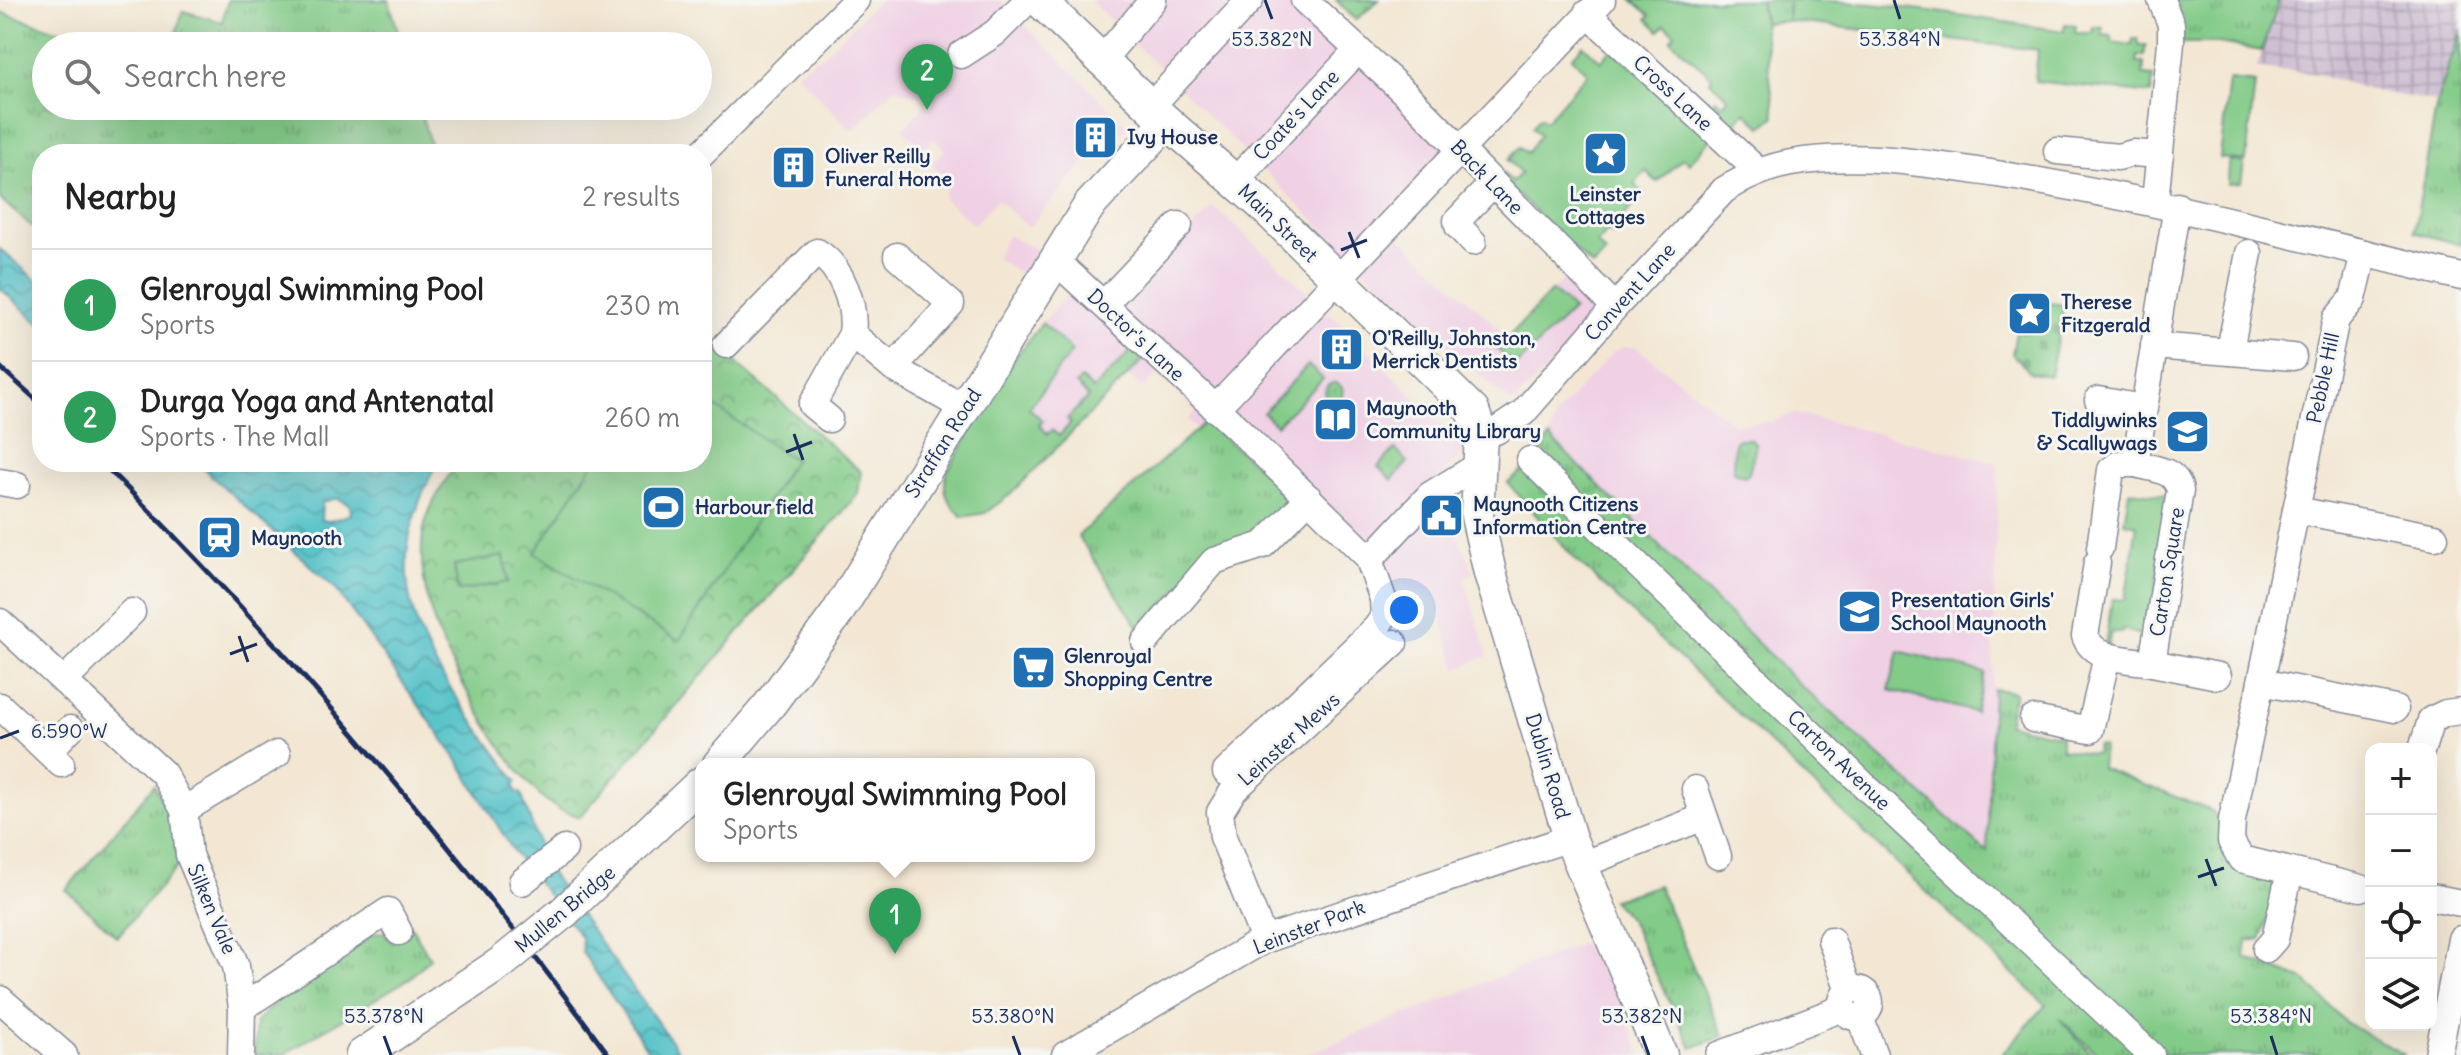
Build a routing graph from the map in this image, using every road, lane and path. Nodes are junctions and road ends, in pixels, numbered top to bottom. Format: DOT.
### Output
graph roads {
  1 [pos="856,0"];
  2 [pos="1028,0"];
  3 [pos="1039,0"];
  4 [pos="1153,0"];
  5 [pos="1250,0"];
  6 [pos="1304,0"];
  7 [pos="2161,0"];
  8 [pos="1594,6"];
  9 [pos="1358,50"];
  10 [pos="961,55"];
  11 [pos="1102,60"];
  12 [pos="1158,114"];
  13 [pos="711,144"];
  14 [pos="1461,149"];
  15 [pos="2057,151"];
  16 [pos="2160,155"];
  17 [pos="1759,172"];
  18 [pos="1235,181"];
  19 [pos="1492,184"];
  20 [pos="2166,204"];
  21 [pos="1179,225"];
  22 [pos="1473,242"];
  23 [pos="2249,253"];
  24 [pos="2364,253"];
  25 [pos="897,256"];
  26 [pos="1056,261"];
  27 [pos="2461,277"];
  28 [pos="1337,282"];
  29 [pos="1104,304"];
  30 [pos="1615,307"];
  31 [pos="852,334"];
  32 [pos="726,345"];
  33 [pos="2154,346"];
  34 [pos="2230,350"];
  35 [pos="2293,357"];
  36 [pos="893,368"];
  37 [pos="2098,400"];
  38 [pos="964,408"];
  39 [pos="2143,408"];
  40 [pos="1215,409"];
  41 [pos="829,419"];
  42 [pos="1480,450"];
  43 [pos="1530,460"];
  44 [pos="2135,464"];
  45 [pos="1309,498"];
  46 [pos="2296,510"];
  47 [pos="2435,537"];
  48 [pos="1368,557"];
  49 [pos="131,612"];
  50 [pos="2,628"];
  51 [pos="1145,642"];
  52 [pos="1394,643"];
  53 [pos="2107,656"];
  54 [pos="2152,663"];
  55 [pos="2218,676"];
  56 [pos="64,681"];
  57 [pos="2261,682"];
  58 [pos="0,706"];
  59 [pos="2395,709"];
  60 [pos="2461,711"];
  61 [pos="2033,719"];
  62 [pos="70,729"];
  63 [pos="2424,743"];
  64 [pos="277,753"];
  65 [pos="724,758"];
  66 [pos="1226,772"];
  67 [pos="695,789"];
  68 [pos="1695,789"];
  69 [pos="184,810"];
  70 [pos="1704,817"];
  71 [pos="564,849"];
  72 [pos="1576,851"];
  73 [pos="1718,856"];
  74 [pos="2290,871"];
  75 [pos="528,878"];
  76 [pos="2361,888"];
  77 [pos="2437,898"];
  78 [pos="2461,903"];
  79 [pos="399,932"];
  80 [pos="2461,939"];
  81 [pos="1264,940"];
  82 [pos="1831,940"];
  83 [pos="2266,949"];
  84 [pos="0,999"];
  85 [pos="1851,1005"];
  86 [pos="242,1008"];
  87 [pos="64,1055"];
  88 [pos="241,1055"];
  89 [pos="362,1055"];
  90 [pos="1065,1055"];
  91 [pos="1661,1055"];
  92 [pos="1719,1055"];
  93 [pos="1874,1055"];
  94 [pos="2151,1055"];
  95 [pos="2438,1055"];
  1 -- 13 [label="street"];
  2 -- 10 [label="street"];
  3 -- 11 [label="main road, Main Street"];
  4 -- 11 [label="street"];
  5 -- 12 [label="street"];
  6 -- 9 [label="street, Back Lane"];
  7 -- 16 [label="street"];
  8 -- 14 [label="street, Cross Lane"];
  8 -- 17 [label="street, Cross Lane"];
  9 -- 14 [label="street, Back Lane"];
  9 -- 18 [label="street, Coate's Lane"];
  11 -- 12 [label="main road, Main Street"];
  12 -- 18 [label="main road, Main Street"];
  12 -- 26 [label="main road, Straffan Road"];
  14 -- 19 [label="street, Back Lane"];
  14 -- 28 [label="street, Cross Lane"];
  15 -- 16 [label="street"];
  16 -- 20 [label="street"];
  17 -- 20 [label="street, Convent Lane"];
  17 -- 30 [label="street, Convent Lane"];
  18 -- 28 [label="main road, Main Street"];
  19 -- 22 [label="street"];
  19 -- 30 [label="street, Back Lane"];
  20 -- 24 [label="street, Convent Lane"];
  20 -- 33 [label="street"];
  21 -- 29 [label="street"];
  23 -- 34 [label="street"];
  24 -- 27 [label="street, Convent Lane"];
  24 -- 46 [label="street, Pebble Hill"];
  25 -- 36 [label="street"];
  26 -- 29 [label="street, Doctor's Lane"];
  26 -- 38 [label="main road, Straffan Road"];
  28 -- 40 [label="street"];
  28 -- 42 [label="main road, Main Street"];
  29 -- 40 [label="street, Doctor's Lane"];
  30 -- 42 [label="street, Convent Lane"];
  31 -- 32 [label="street"];
  31 -- 36 [label="street"];
  31 -- 41 [label="street"];
  33 -- 34 [label="street"];
  33 -- 39 [label="street"];
  34 -- 35 [label="street"];
  36 -- 38 [label="street"];
  37 -- 39 [label="street"];
  38 -- 65 [label="main road, Straffan Road"];
  39 -- 44 [label="street"];
  40 -- 45 [label="street, Doctor's Lane"];
  42 -- 48 [label="street"];
  42 -- 72 [label="main road, Dublin Road"];
  43 -- 94 [label="street, Carton Avenue"];
  44 -- 53 [label="street"];
  44 -- 54 [label="street, Carton Square"];
  45 -- 48 [label="street, Doctor's Lane"];
  45 -- 51 [label="street"];
  46 -- 47 [label="street"];
  46 -- 57 [label="street, Pebble Hill"];
  48 -- 66 [label="street, Doctor's Lane"];
  49 -- 56 [label="street"];
  50 -- 56 [label="street, Silken Vale"];
  52 -- 81 [label="street, Leinster Mews"];
  53 -- 54 [label="street, Carton Square"];
  53 -- 61 [label="street"];
  54 -- 55 [label="street, Carton Square"];
  56 -- 69 [label="street, Silken Vale"];
  57 -- 59 [label="street"];
  57 -- 74 [label="street, Pebble Hill"];
  58 -- 62 [label="street"];
  60 -- 63 [label="street"];
  64 -- 69 [label="street"];
  67 -- 89 [label="main road, Mullen Bridge, bridge"];
  68 -- 70 [label="street"];
  69 -- 86 [label="street, Silken Vale"];
  70 -- 72 [label="street, Leinster Park"];
  70 -- 73 [label="street"];
  71 -- 75 [label="street"];
  72 -- 81 [label="street, Leinster Park"];
  72 -- 91 [label="main road, Dublin Road"];
  74 -- 76 [label="street, Pebble Hill"];
  74 -- 83 [label="street"];
  77 -- 78 [label="street"];
  79 -- 86 [label="street"];
  80 -- 95 [label="street"];
  81 -- 90 [label="street, Leinster Park"];
  82 -- 85 [label="street"];
  84 -- 87 [label="street"];
  85 -- 92 [label="street"];
  85 -- 93 [label="street"];
  86 -- 88 [label="street, Silken Vale"];
}
